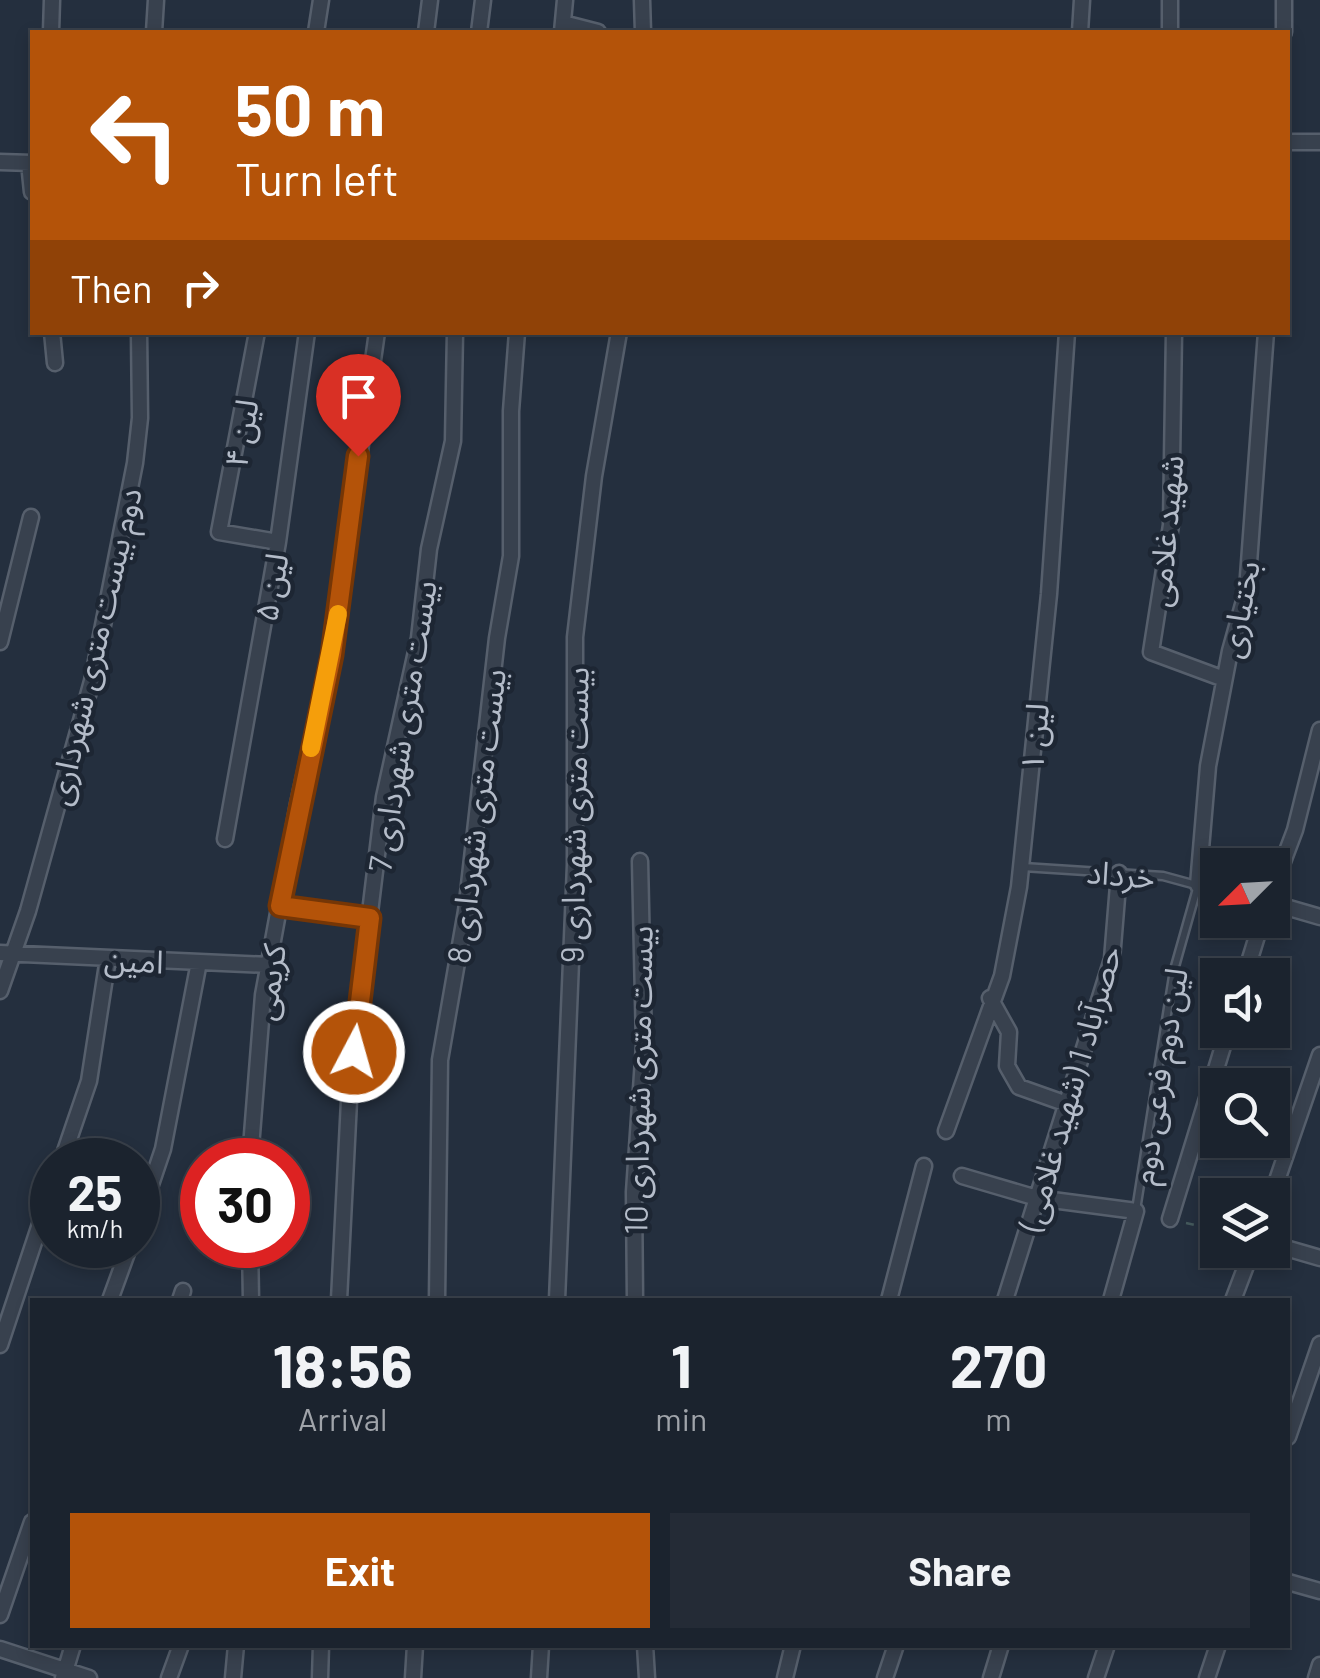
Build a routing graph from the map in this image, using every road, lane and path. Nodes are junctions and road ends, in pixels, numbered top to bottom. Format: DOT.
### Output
graph roads {
  1 [pos="52,0"];
  2 [pos="156,0"];
  3 [pos="321,0"];
  4 [pos="430,0"];
  5 [pos="482,0"];
  6 [pos="565,0"];
  7 [pos="642,0"];
  8 [pos="1082,0"];
  9 [pos="1170,0"];
  10 [pos="1284,0"];
  11 [pos="563,28"];
  12 [pos="51,30"];
  13 [pos="154,30"];
  14 [pos="316,30"];
  15 [pos="426,30"];
  16 [pos="480,30"];
  17 [pos="643,30"];
  18 [pos="1080,30"];
  19 [pos="1170,30"];
  20 [pos="1284,30"];
  21 [pos="1290,142"];
  22 [pos="1320,142"];
  23 [pos="0,162"];
  24 [pos="30,163"];
  25 [pos="52,335"];
  26 [pos="139,335"];
  27 [pos="256,335"];
  28 [pos="307,335"];
  29 [pos="377,335"];
  30 [pos="455,335"];
  31 [pos="517,335"];
  32 [pos="618,335"];
  33 [pos="1067,335"];
  34 [pos="1174,335"];
  35 [pos="1266,335"];
  36 [pos="55,362"];
  37 [pos="31,517"];
  38 [pos="278,542"];
  39 [pos="0,642"];
  40 [pos="1224,679"];
  41 [pos="1320,730"];
  42 [pos="225,839"];
  43 [pos="1288,848"];
  44 [pos="640,861"];
  45 [pos="1022,867"];
  46 [pos="1119,873"];
  47 [pos="1198,885"];
  48 [pos="280,906"];
  49 [pos="1290,908"];
  50 [pos="1320,917"];
  51 [pos="370,918"];
  52 [pos="6,954"];
  53 [pos="108,958"];
  54 [pos="199,962"];
  55 [pos="268,965"];
  56 [pos="0,991"];
  57 [pos="990,998"];
  58 [pos="1222,1048"];
  59 [pos="1320,1055"];
  60 [pos="1067,1104"];
  61 [pos="946,1131"];
  62 [pos="70,1138"];
  63 [pos="252,1138"];
  64 [pos="160,1158"];
  65 [pos="924,1166"];
  66 [pos="962,1176"];
  67 [pos="1278,1178"];
  68 [pos="1037,1198"];
  69 [pos="1136,1211"];
  70 [pos="1170,1219"];
  71 [pos="1290,1249"];
  72 [pos="30,1254"];
  73 [pos="1320,1258"];
  74 [pos="122,1268"];
  75 [pos="250,1268"];
  76 [pos="1245,1268"];
  77 [pos="111,1298"];
  78 [pos="251,1298"];
  79 [pos="339,1298"];
  80 [pos="436,1298"];
  81 [pos="557,1298"];
  82 [pos="635,1298"];
  83 [pos="890,1298"];
  84 [pos="1006,1298"];
  85 [pos="1112,1298"];
  86 [pos="1234,1298"];
  87 [pos="1320,1344"];
  88 [pos="0,1345"];
  89 [pos="1290,1432"];
  90 [pos="30,1528"];
  91 [pos="1290,1583"];
  92 [pos="1320,1592"];
  93 [pos="0,1615"];
  94 [pos="72,1648"];
  95 [pos="180,1648"];
  96 [pos="236,1648"];
  97 [pos="321,1648"];
  98 [pos="414,1648"];
  99 [pos="541,1648"];
  100 [pos="646,1648"];
  101 [pos="792,1648"];
  102 [pos="895,1648"];
  103 [pos="1000,1648"];
  104 [pos="1107,1648"];
  105 [pos="1217,1648"];
  106 [pos="0,1649"];
  107 [pos="1320,1665"];
  108 [pos="64,1674"];
  109 [pos="88,1678"];
  110 [pos="169,1678"];
  111 [pos="233,1678"];
  112 [pos="320,1678"];
  113 [pos="413,1678"];
  114 [pos="539,1678"];
  115 [pos="647,1678"];
  116 [pos="785,1678"];
  117 [pos="885,1678"];
  118 [pos="991,1678"];
  119 [pos="1096,1678"];
  120 [pos="1207,1678"];
  121 [pos="1316,1678"];
  1 -- 12 [label="street"];
  2 -- 13 [label="street"];
  3 -- 14 [label="street"];
  4 -- 15 [label="street"];
  5 -- 16 [label="street"];
  6 -- 11 [label="street"];
  7 -- 17 [label="street"];
  8 -- 18 [label="street"];
  9 -- 19 [label="street"];
  10 -- 20 [label="street"];
  21 -- 22 [label="street"];
  23 -- 24 [label="street"];
  25 -- 36 [label="street"];
  26 -- 52 [label="street, دوم بیست متری شهرداری"];
  27 -- 38 [label="street, لین ۴"];
  28 -- 38 [label="street, لین ۵"];
  29 -- 48 [label="street, کریمی"];
  30 -- 51 [label="street, بیست متری شهرداری 7"];
  31 -- 80 [label="street, بیست متری شهرداری 8"];
  32 -- 81 [label="street, بیست متری شهرداری 9"];
  33 -- 45 [label="street, لین ۱"];
  34 -- 40 [label="street, شهید غلامی"];
  35 -- 40 [label="street, بختیاری"];
  37 -- 39 [label="street"];
  38 -- 42 [label="street, لین ۵"];
  40 -- 47 [label="street, بختیاری"];
  41 -- 43 [label="street"];
  44 -- 82 [label="street, بیست متری شهرداری 10"];
  45 -- 46 [label="lane, خرداد"];
  45 -- 57 [label="street, لین ۱"];
  46 -- 47 [label="lane, خرداد"];
  46 -- 60 [label="street, حصرآباد 1 (شهید غلامی)"];
  47 -- 69 [label="lane, لین دوم فرعی دوم"];
  48 -- 51 [label="street"];
  48 -- 55 [label="street, کریمی"];
  49 -- 50 [label="street"];
  51 -- 79 [label="street, بیست متری شهرداری 7"];
  52 -- 53 [label="street, امین"];
  52 -- 56 [label="street, دوم بیست متری شهرداری"];
  53 -- 54 [label="street, امین"];
  53 -- 62 [label="street"];
  54 -- 55 [label="street, امین"];
  54 -- 64 [label="street"];
  55 -- 63 [label="street, کریمی"];
  57 -- 60 [label="street"];
  57 -- 61 [label="street, لین ۱"];
  58 -- 70 [label="street"];
  59 -- 67 [label="street"];
  60 -- 68 [label="street, حصرآباد 1 (شهید غلامی)"];
  65 -- 83 [label="street"];
  66 -- 68 [label="street"];
  68 -- 69 [label="street"];
  68 -- 84 [label="street, حصرآباد 1 (شهید غلامی)"];
  69 -- 85 [label="street"];
  71 -- 73 [label="street"];
  72 -- 88 [label="street"];
  74 -- 77 [label="street"];
  75 -- 78 [label="street"];
  76 -- 86 [label="street"];
  87 -- 89 [label="street"];
  90 -- 93 [label="street"];
  91 -- 92 [label="street"];
  94 -- 108 [label="street"];
  95 -- 110 [label="street"];
  96 -- 111 [label="street"];
  97 -- 112 [label="street"];
  98 -- 113 [label="street"];
  99 -- 114 [label="street"];
  100 -- 115 [label="street"];
  101 -- 116 [label="street"];
  102 -- 117 [label="street"];
  103 -- 118 [label="street"];
  104 -- 119 [label="street"];
  105 -- 120 [label="street"];
  106 -- 108 [label="street"];
  107 -- 121 [label="street"];
  108 -- 109 [label="street"];
}
